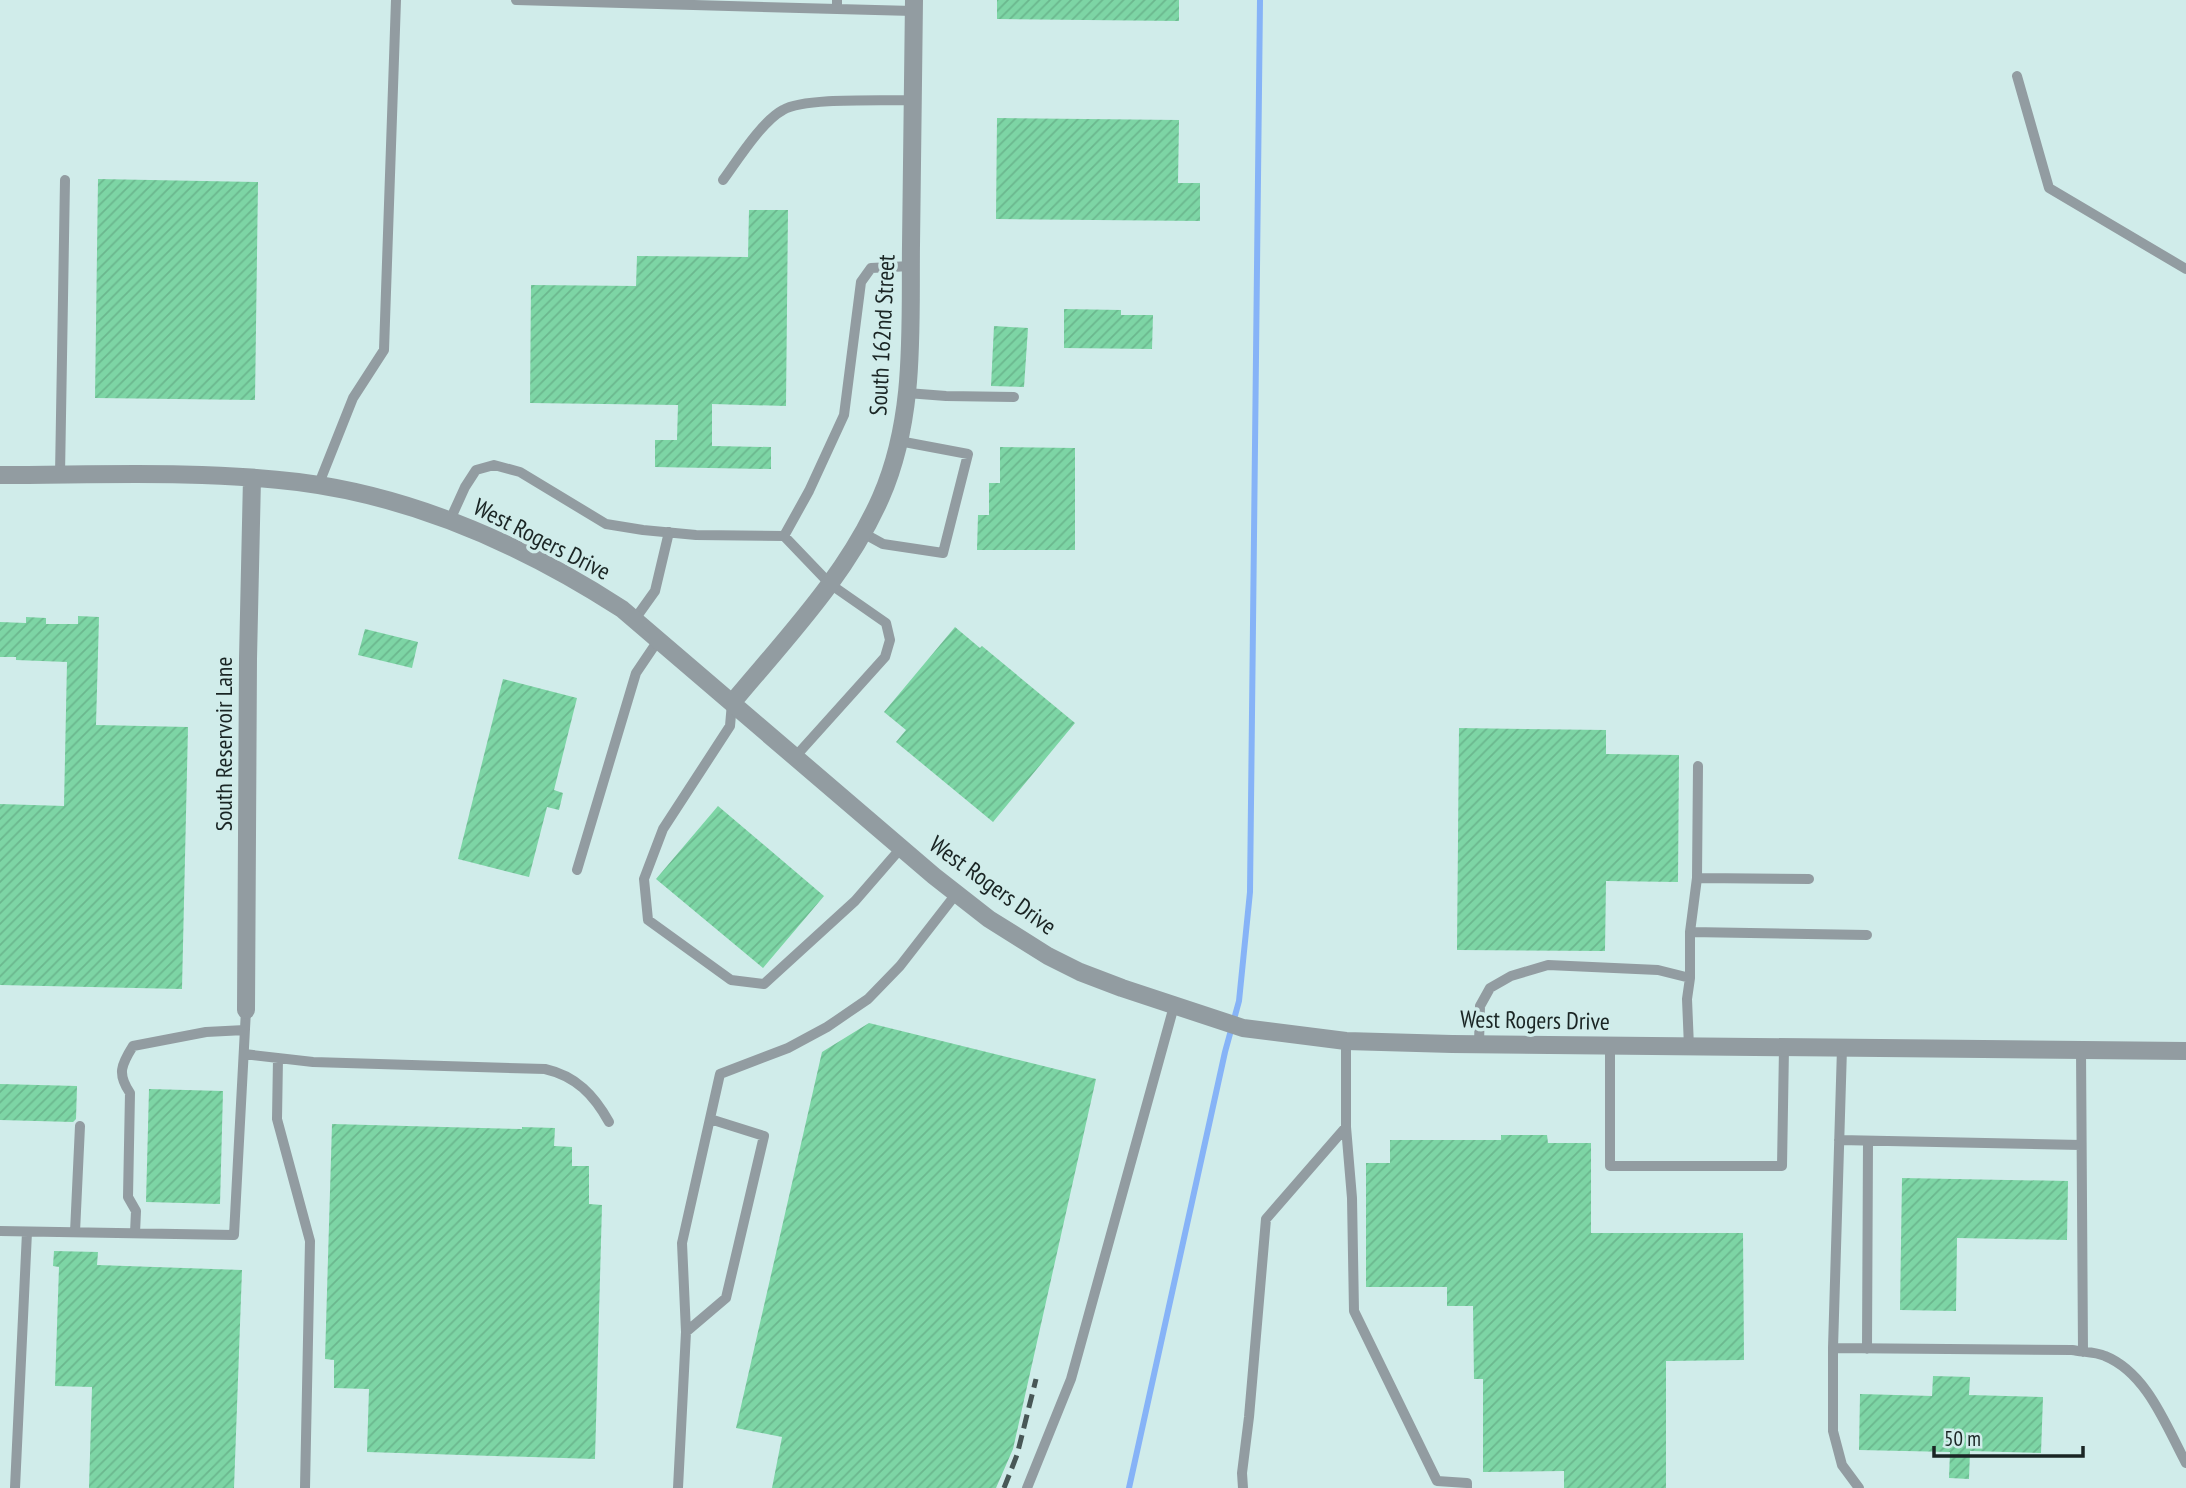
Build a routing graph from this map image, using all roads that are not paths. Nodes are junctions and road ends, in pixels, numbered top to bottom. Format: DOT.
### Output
graph roads {
  1 [pos="396,0"];
  2 [pos="516,0"];
  3 [pos="837,4"];
  4 [pos="914,6"];
  5 [pos="2017,76"];
  6 [pos="913,100"];
  7 [pos="65,180"];
  8 [pos="723,180"];
  9 [pos="911,266"];
  10 [pos="2186,269"];
  11 [pos="907,393"];
  12 [pos="1014,397"];
  13 [pos="900,441"];
  14 [pos="0,475"];
  15 [pos="60,475"];
  16 [pos="252,478"];
  17 [pos="318,486"];
  18 [pos="450,520"];
  19 [pos="669,532"];
  20 [pos="863,533"];
  21 [pos="784,536"];
  22 [pos="830,584"];
  23 [pos="635,619"];
  24 [pos="659,639"];
  25 [pos="732,703"];
  26 [pos="795,757"];
  27 [pos="1698,766"];
  28 [pos="901,848"];
  29 [pos="577,870"];
  30 [pos="1697,878"];
  31 [pos="1809,879"];
  32 [pos="956,894"];
  33 [pos="1690,932"];
  34 [pos="1867,935"];
  35 [pos="1689,978"];
  36 [pos="1174,1006"];
  37 [pos="246,1010"];
  38 [pos="245,1030"];
  39 [pos="1346,1041"];
  40 [pos="1479,1044"];
  41 [pos="1610,1045"];
  42 [pos="1689,1047"];
  43 [pos="1784,1048"];
  44 [pos="1842,1048"];
  45 [pos="2081,1050"];
  46 [pos="2186,1051"];
  47 [pos="244,1054"];
  48 [pos="278,1058"];
  49 [pos="710,1119"];
  50 [pos="609,1122"];
  51 [pos="80,1126"];
  52 [pos="1346,1127"];
  53 [pos="1839,1140"];
  54 [pos="1868,1141"];
  55 [pos="2081,1145"];
  56 [pos="0,1231"];
  57 [pos="27,1232"];
  58 [pos="75,1232"];
  59 [pos="135,1233"];
  60 [pos="686,1332"];
  61 [pos="1833,1348"];
  62 [pos="1867,1349"];
  63 [pos="2083,1352"];
  64 [pos="2186,1463"];
  65 [pos="15,1488"];
  66 [pos="304,1488"];
  67 [pos="678,1488"];
  68 [pos="1027,1488"];
  69 [pos="1243,1488"];
  70 [pos="1467,1488"];
  71 [pos="1859,1488"];
  1 -- 17 [label="lane"];
  2 -- 3 [label="lane"];
  3 -- 4 [label="lane"];
  4 -- 6 [label="street, South 162nd Street"];
  5 -- 10 [label="lane"];
  6 -- 8 [label="lane"];
  6 -- 9 [label="street, South 162nd Street"];
  7 -- 15 [label="lane"];
  9 -- 11 [label="street, South 162nd Street"];
  9 -- 21 [label="lane"];
  11 -- 12 [label="lane"];
  11 -- 13 [label="street, South 162nd Street"];
  13 -- 20 [label="street, South 162nd Street"];
  13 -- 20 [label="lane"];
  14 -- 15 [label="street, West Rogers Drive"];
  15 -- 16 [label="street, West Rogers Drive"];
  16 -- 17 [label="street, West Rogers Drive"];
  16 -- 37 [label="street, South Reservoir Lane"];
  17 -- 18 [label="street, West Rogers Drive"];
  18 -- 19 [label="lane"];
  18 -- 23 [label="street, West Rogers Drive"];
  19 -- 21 [label="lane"];
  19 -- 23 [label="lane"];
  20 -- 22 [label="street, South 162nd Street"];
  21 -- 22 [label="lane"];
  22 -- 25 [label="street, South 162nd Street"];
  22 -- 26 [label="lane"];
  23 -- 24 [label="street, West Rogers Drive"];
  24 -- 25 [label="street, West Rogers Drive"];
  24 -- 29 [label="lane"];
  25 -- 26 [label="street, West Rogers Drive"];
  25 -- 28 [label="lane"];
  26 -- 28 [label="street, West Rogers Drive"];
  27 -- 30 [label="lane"];
  28 -- 32 [label="street, West Rogers Drive"];
  30 -- 31 [label="lane"];
  30 -- 33 [label="lane"];
  32 -- 36 [label="street, West Rogers Drive"];
  32 -- 49 [label="lane"];
  33 -- 34 [label="lane"];
  33 -- 35 [label="lane"];
  35 -- 40 [label="lane"];
  35 -- 42 [label="lane"];
  36 -- 39 [label="street, West Rogers Drive"];
  36 -- 68 [label="lane"];
  37 -- 38 [label="lane"];
  38 -- 47 [label="lane"];
  38 -- 59 [label="lane"];
  39 -- 40 [label="street, West Rogers Drive"];
  39 -- 52 [label="lane"];
  40 -- 41 [label="street, West Rogers Drive"];
  41 -- 42 [label="street, West Rogers Drive"];
  41 -- 43 [label="lane"];
  42 -- 43 [label="street, West Rogers Drive"];
  43 -- 44 [label="street, West Rogers Drive"];
  44 -- 45 [label="street, West Rogers Drive"];
  44 -- 53 [label="lane"];
  45 -- 46 [label="street, West Rogers Drive"];
  45 -- 55 [label="lane"];
  47 -- 48 [label="lane"];
  47 -- 59 [label="lane"];
  48 -- 50 [label="lane"];
  48 -- 66 [label="lane"];
  49 -- 60 [label="lane"];
  49 -- 60 [label="lane"];
  51 -- 58 [label="lane"];
  52 -- 69 [label="lane"];
  52 -- 70 [label="lane"];
  53 -- 54 [label="lane"];
  53 -- 61 [label="lane"];
  54 -- 55 [label="lane"];
  54 -- 62 [label="lane"];
  55 -- 63 [label="lane"];
  56 -- 57 [label="lane"];
  57 -- 58 [label="lane"];
  57 -- 65 [label="lane"];
  58 -- 59 [label="lane"];
  60 -- 67 [label="lane"];
  61 -- 62 [label="lane"];
  61 -- 71 [label="lane"];
  62 -- 63 [label="lane"];
  63 -- 64 [label="lane"];
}
